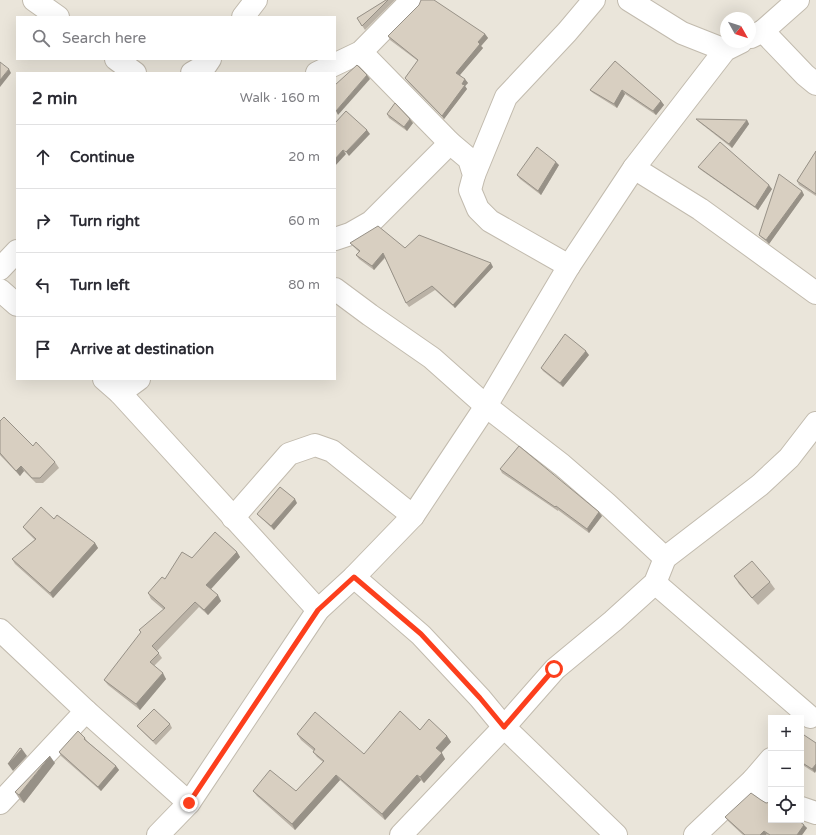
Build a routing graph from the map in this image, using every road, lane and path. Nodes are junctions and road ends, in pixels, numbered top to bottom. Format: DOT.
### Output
graph roads {
  1 [pos="34,0"];
  2 [pos="256,0"];
  3 [pos="412,0"];
  4 [pos="594,0"];
  5 [pos="629,0"];
  6 [pos="798,0"];
  7 [pos="57,16"];
  8 [pos="244,16"];
  9 [pos="757,34"];
  10 [pos="720,43"];
  11 [pos="731,48"];
  12 [pos="361,52"];
  13 [pos="117,60"];
  14 [pos="134,72"];
  15 [pos="319,72"];
  16 [pos="816,84"];
  17 [pos="450,143"];
  18 [pos="634,168"];
  19 [pos="474,176"];
  20 [pos="336,239"];
  21 [pos="16,251"];
  22 [pos="569,266"];
  23 [pos="0,269"];
  24 [pos="0,290"];
  25 [pos="336,290"];
  26 [pos="816,293"];
  27 [pos="16,304"];
  28 [pos="105,380"];
  29 [pos="138,380"];
  30 [pos="120,393"];
  31 [pos="486,406"];
  32 [pos="816,422"];
  33 [pos="413,516"];
  34 [pos="233,518"];
  35 [pos="665,558"];
  36 [pos="354,577"];
  37 [pos="655,583"];
  38 [pos="318,610"];
  39 [pos="0,630"];
  40 [pos="86,711"];
  41 [pos="809,718"];
  42 [pos="504,727"];
  43 [pos="768,762"];
  44 [pos="753,780"];
  45 [pos="768,792"];
  46 [pos="0,803"];
  47 [pos="189,803"];
  48 [pos="804,809"];
  49 [pos="816,813"];
  50 [pos="158,835"];
  51 [pos="401,835"];
  52 [pos="616,835"];
  53 [pos="695,835"];
  1 -- 7 [label="street"];
  2 -- 8 [label="street"];
  3 -- 12 [label="street"];
  4 -- 19 [label="street"];
  5 -- 10 [label="street"];
  6 -- 9 [label="street"];
  9 -- 16 [label="street"];
  11 -- 18 [label="street"];
  12 -- 15 [label="street"];
  12 -- 17 [label="street"];
  13 -- 14 [label="street"];
  17 -- 19 [label="street"];
  17 -- 20 [label="street"];
  18 -- 22 [label="street"];
  18 -- 26 [label="street"];
  19 -- 22 [label="street"];
  21 -- 23 [label="street"];
  22 -- 31 [label="street"];
  24 -- 27 [label="street"];
  25 -- 31 [label="street"];
  28 -- 30 [label="street"];
  29 -- 30 [label="street"];
  30 -- 34 [label="street"];
  31 -- 33 [label="street"];
  31 -- 35 [label="street"];
  32 -- 35 [label="street"];
  33 -- 34 [label="street"];
  33 -- 36 [label="street"];
  34 -- 38 [label="street"];
  35 -- 37 [label="street"];
  36 -- 38 [label="street"];
  36 -- 42 [label="street"];
  37 -- 41 [label="street"];
  37 -- 42 [label="street"];
  38 -- 47 [label="street"];
  39 -- 40 [label="street"];
  40 -- 46 [label="street"];
  40 -- 47 [label="street"];
  42 -- 51 [label="street"];
  42 -- 52 [label="street"];
  43 -- 44 [label="street"];
  44 -- 45 [label="street"];
  44 -- 53 [label="street"];
  47 -- 50 [label="street"];
  48 -- 49 [label="street"];
}
